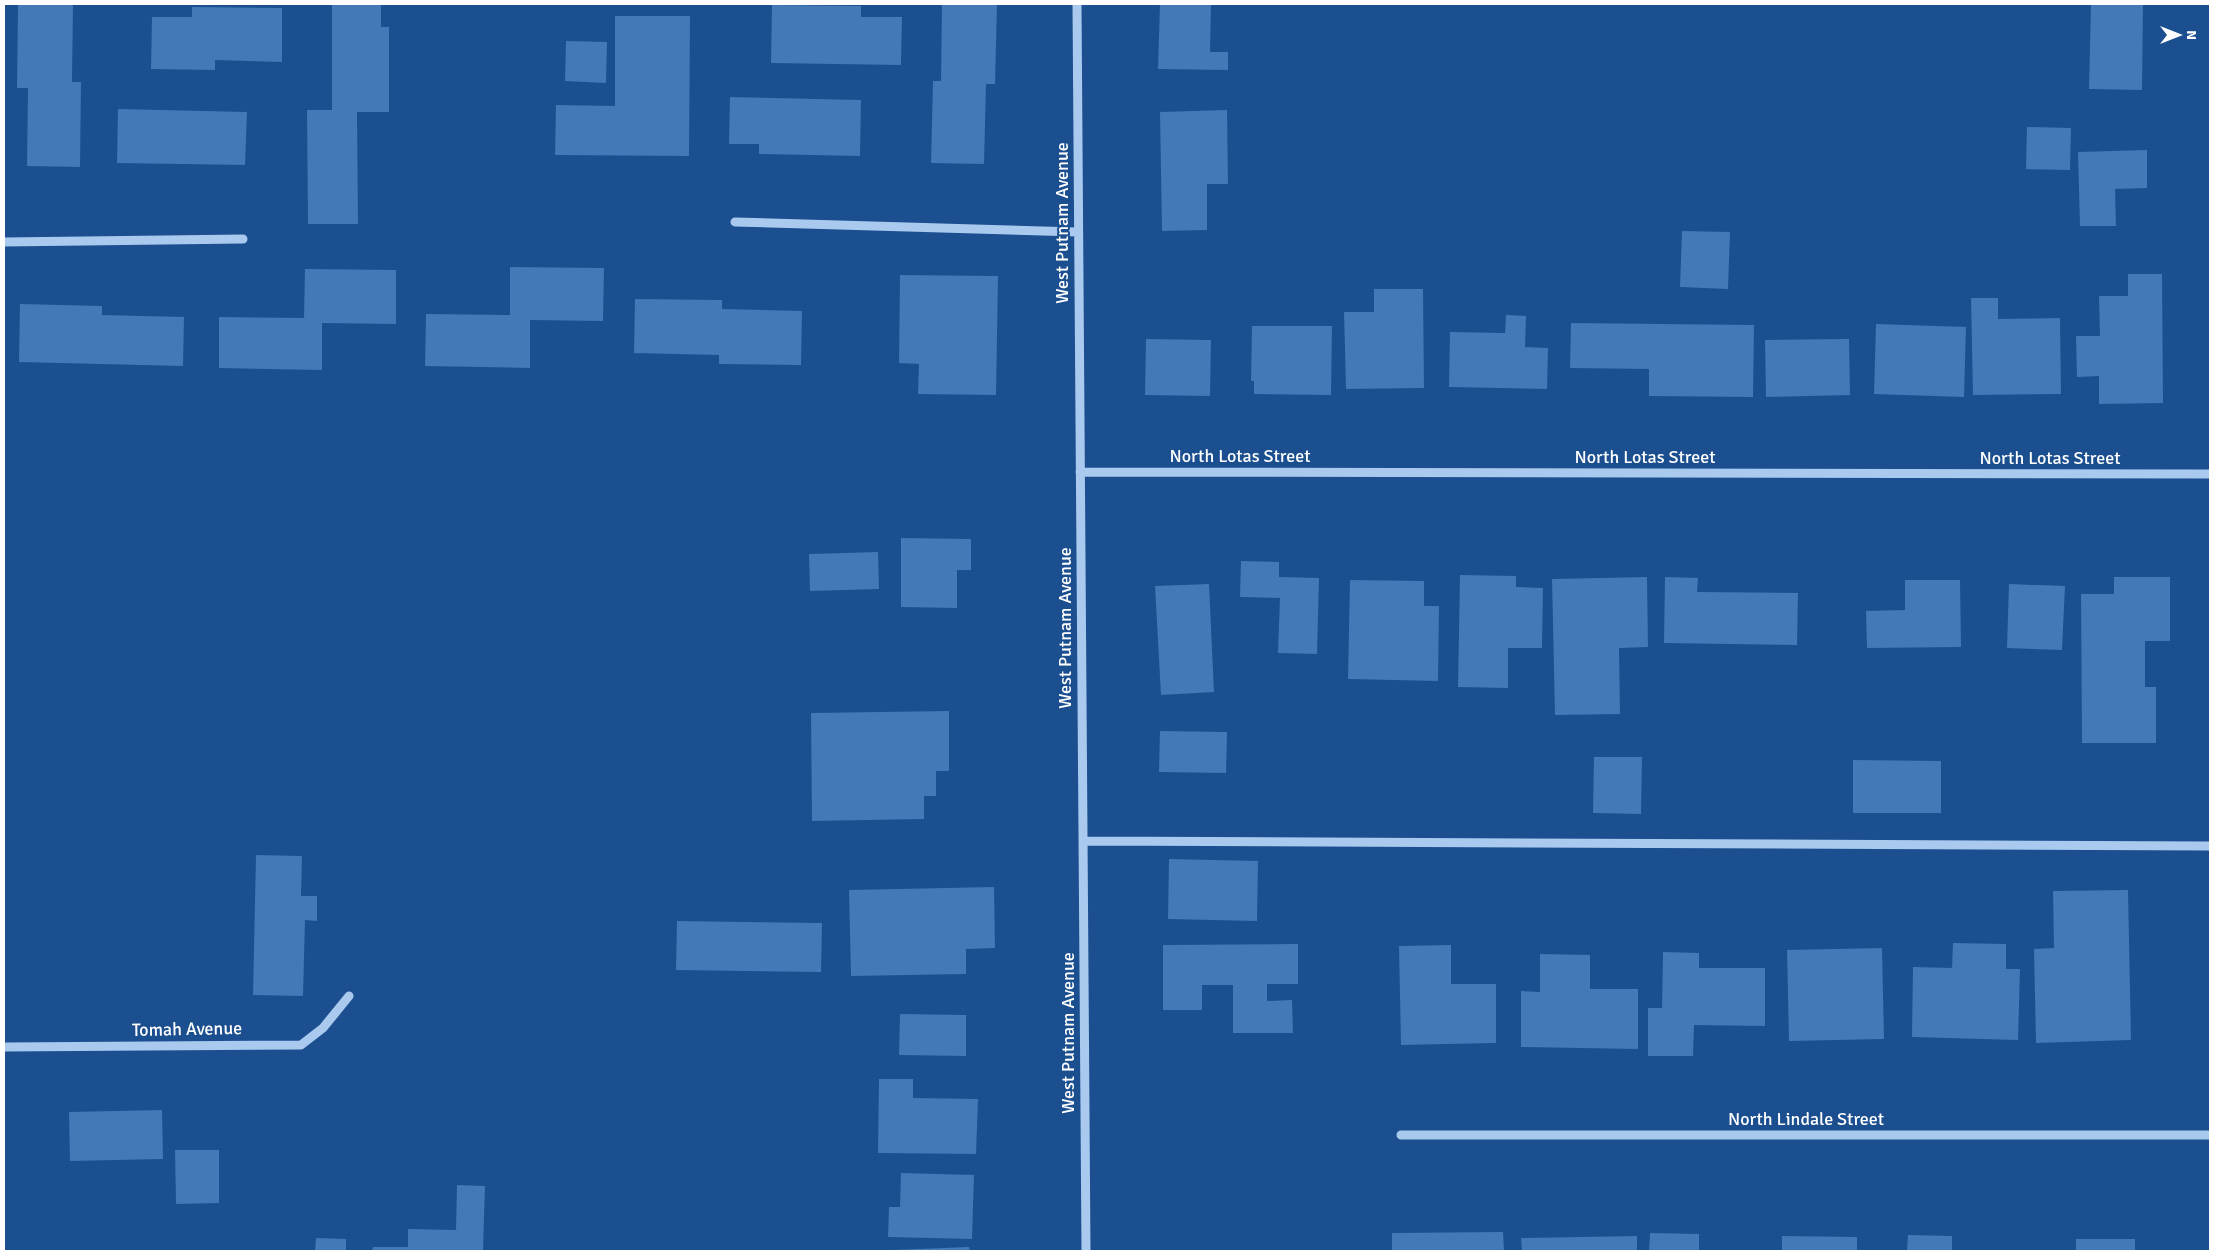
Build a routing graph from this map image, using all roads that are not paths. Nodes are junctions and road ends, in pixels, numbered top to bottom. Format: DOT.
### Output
graph roads {
  1 [pos="1077,4"];
  2 [pos="735,222"];
  3 [pos="1078,232"];
  4 [pos="243,239"];
  5 [pos="4,242"];
  6 [pos="1080,472"];
  7 [pos="2210,474"];
  8 [pos="1083,841"];
  9 [pos="2210,846"];
  10 [pos="349,996"];
  11 [pos="4,1048"];
  12 [pos="1401,1135"];
  13 [pos="2210,1135"];
  14 [pos="1086,1251"];
  1 -- 3 [label="street, West Putnam Avenue"];
  2 -- 3 [label="street"];
  3 -- 6 [label="street, West Putnam Avenue"];
  4 -- 5 [label="street"];
  6 -- 7 [label="street, North Lotas Street"];
  6 -- 8 [label="street, West Putnam Avenue"];
  8 -- 9 [label="street"];
  8 -- 14 [label="street, West Putnam Avenue"];
  10 -- 11 [label="street, Tomah Avenue"];
  12 -- 13 [label="street, North Lindale Street"];
}
